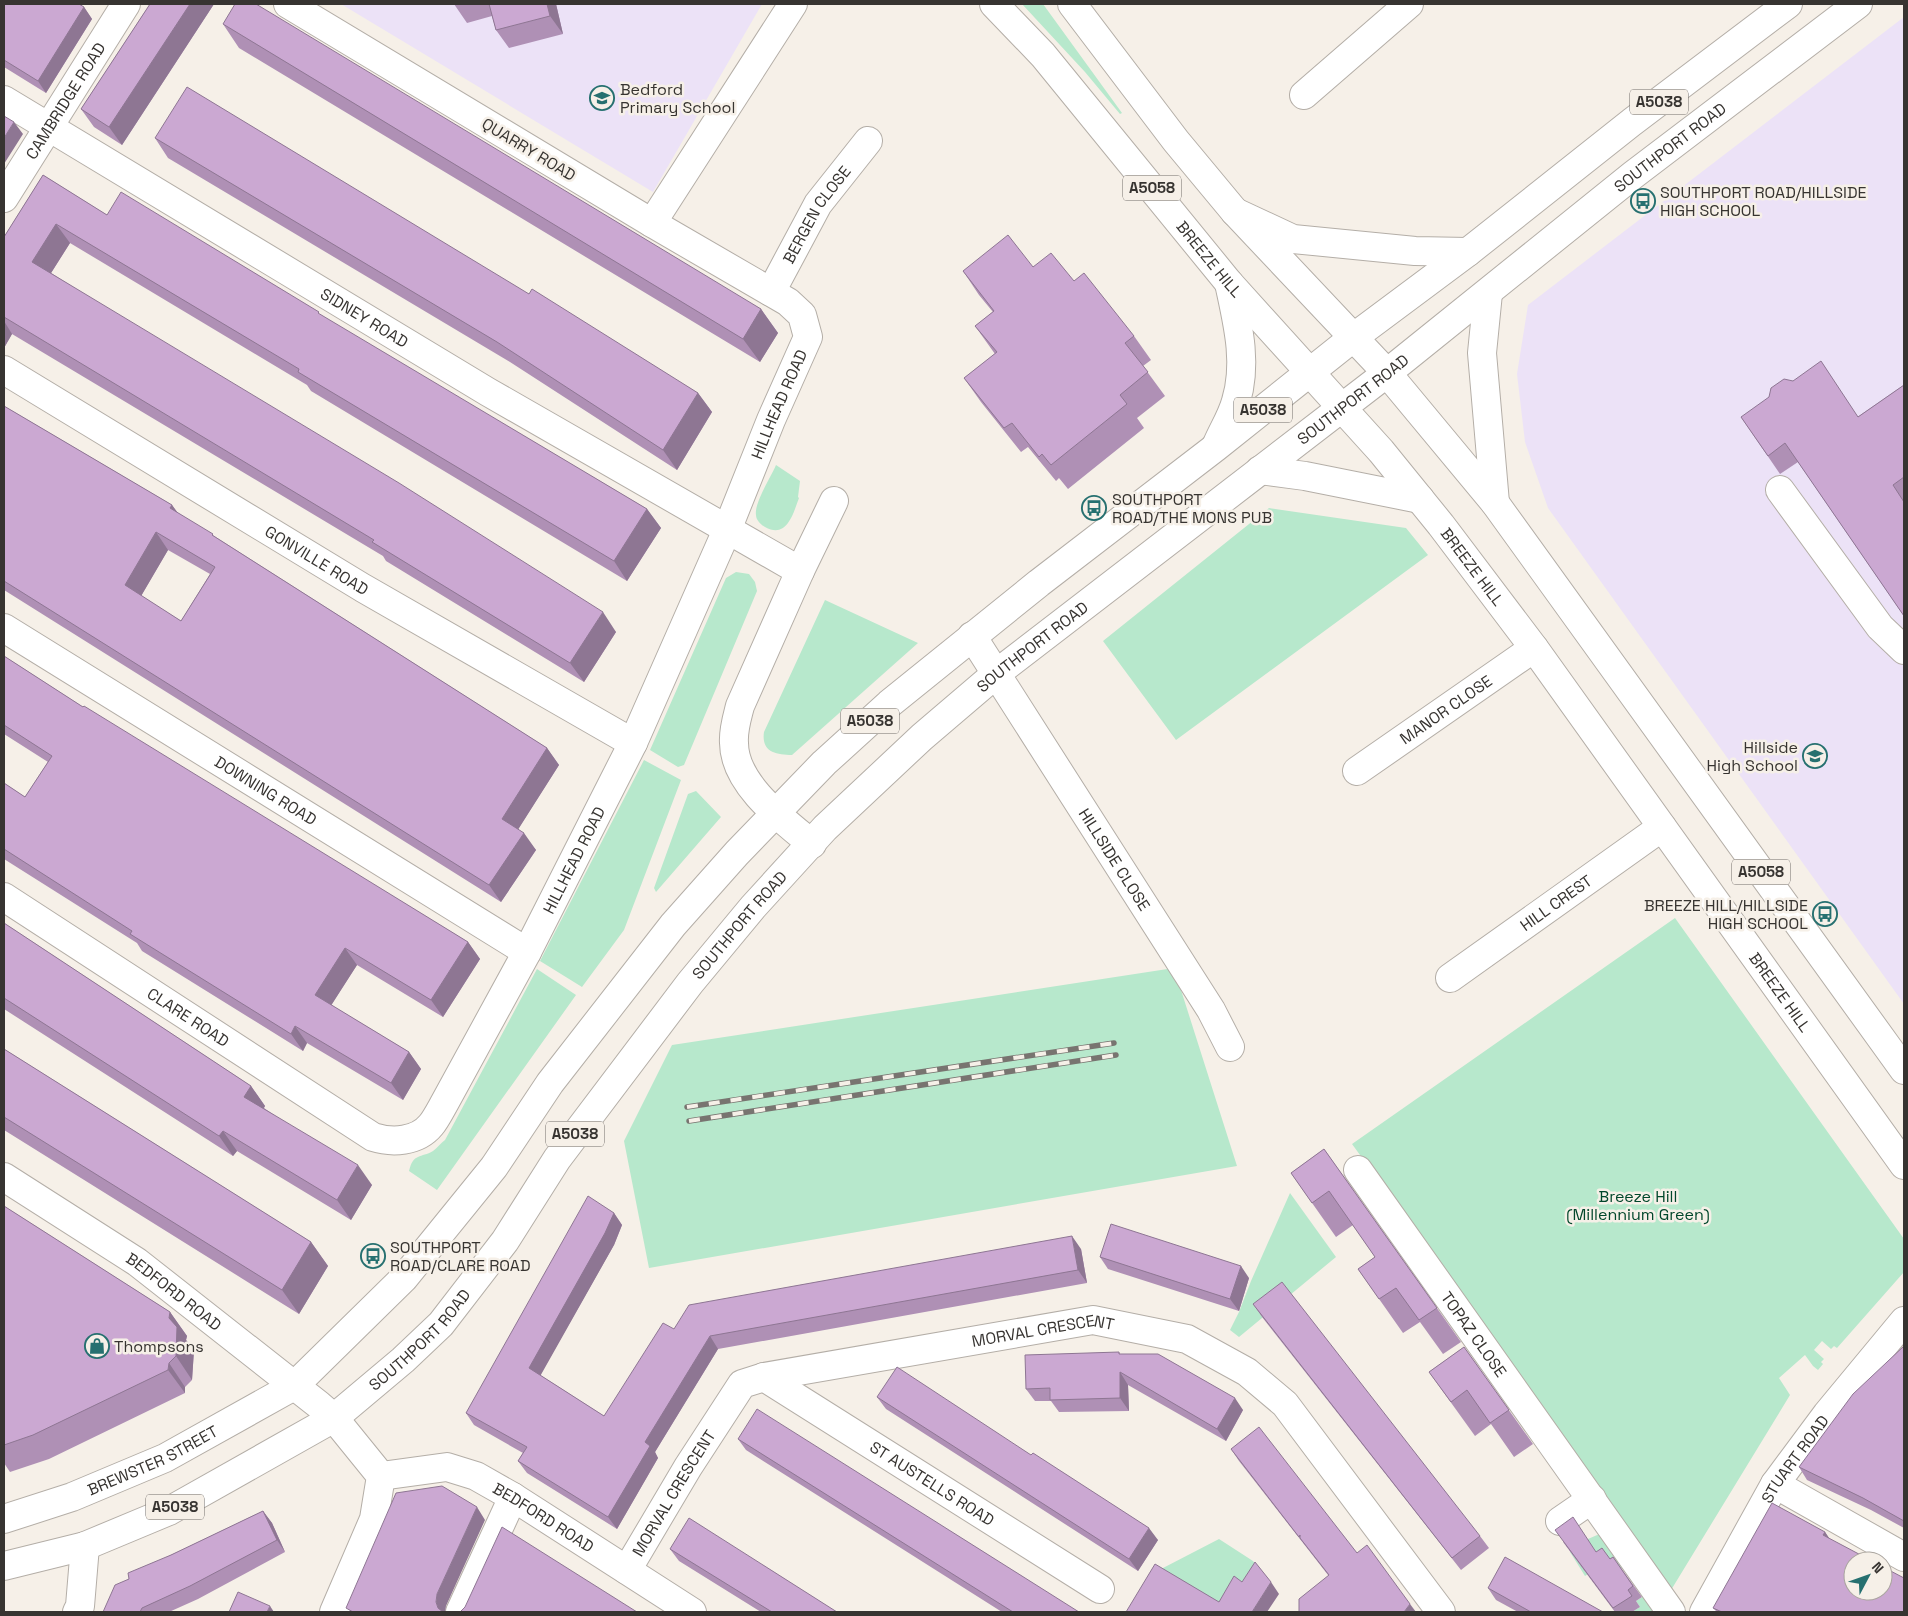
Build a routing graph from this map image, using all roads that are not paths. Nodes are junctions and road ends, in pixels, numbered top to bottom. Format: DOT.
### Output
graph roads {
  1 [pos="126,4"];
  2 [pos="288,4"];
  3 [pos="794,4"];
  4 [pos="994,4"];
  5 [pos="1072,4"];
  6 [pos="1409,4"];
  7 [pos="1788,4"];
  8 [pos="1858,4"];
  9 [pos="1304,95"];
  10 [pos="4,100"];
  11 [pos="48,127"];
  12 [pos="868,141"];
  13 [pos="4,198"];
  14 [pos="1235,212"];
  15 [pos="652,224"];
  16 [pos="1468,252"];
  17 [pos="1229,283"];
  18 [pos="771,292"];
  19 [pos="1488,293"];
  20 [pos="1354,337"];
  21 [pos="4,370"];
  22 [pos="1309,373"];
  23 [pos="1387,373"];
  24 [pos="1341,408"];
  25 [pos="1216,447"];
  26 [pos="1260,470"];
  27 [pos="1780,490"];
  28 [pos="1420,499"];
  29 [pos="834,501"];
  30 [pos="1495,503"];
  31 [pos="727,530"];
  32 [pos="800,571"];
  33 [pos="4,628"];
  34 [pos="972,636"];
  35 [pos="1534,648"];
  36 [pos="1904,650"];
  37 [pos="997,673"];
  38 [pos="633,743"];
  39 [pos="1357,771"];
  40 [pos="776,815"];
  41 [pos="1662,827"];
  42 [pos="812,844"];
  43 [pos="4,897"];
  44 [pos="527,952"];
  45 [pos="1450,978"];
  46 [pos="1230,1047"];
  47 [pos="1904,1070"];
  48 [pos="372,1137"];
  49 [pos="1904,1165"];
  50 [pos="1358,1170"];
  51 [pos="4,1177"];
  52 [pos="1904,1321"];
  53 [pos="764,1377"];
  54 [pos="294,1386"];
  55 [pos="334,1418"];
  56 [pos="381,1476"];
  57 [pos="1775,1484"];
  58 [pos="513,1497"];
  59 [pos="1592,1499"];
  60 [pos="4,1518"];
  61 [pos="1560,1521"];
  62 [pos="85,1546"];
  63 [pos="1904,1557"];
  64 [pos="4,1566"];
  65 [pos="627,1570"];
  66 [pos="1100,1589"];
  67 [pos="78,1612"];
  68 [pos="334,1612"];
  69 [pos="460,1612"];
  70 [pos="692,1612"];
  71 [pos="1441,1612"];
  72 [pos="1671,1612"];
  73 [pos="1704,1612"];
  1 -- 11 [label="main road, CAMBRIDGE ROAD"];
  2 -- 15 [label="main road, QUARRY ROAD"];
  3 -- 15 [label="main road"];
  4 -- 17 [label="main road, BREEZE HILL / A5058"];
  5 -- 14 [label="main road, A5058"];
  6 -- 9 [label="main road"];
  7 -- 16 [label="main road, A5038"];
  8 -- 19 [label="main road, SOUTHPORT ROAD / A5038"];
  10 -- 11 [label="main road, SIDNEY ROAD"];
  11 -- 13 [label="main road, CAMBRIDGE ROAD"];
  11 -- 31 [label="main road, SIDNEY ROAD"];
  12 -- 18 [label="main road, BERGEN CLOSE"];
  14 -- 16 [label="main road"];
  14 -- 20 [label="main road, A5058"];
  15 -- 18 [label="main road, QUARRY ROAD"];
  16 -- 20 [label="main road, A5038"];
  17 -- 22 [label="main road, BREEZE HILL / A5058"];
  17 -- 25 [label="main road"];
  18 -- 31 [label="main road, HILLHEAD ROAD"];
  19 -- 23 [label="main road, SOUTHPORT ROAD / A5038"];
  19 -- 30 [label="main road"];
  20 -- 22 [label="main road, A5038"];
  20 -- 23 [label="main road, A5058"];
  21 -- 38 [label="main road, GONVILLE ROAD"];
  22 -- 24 [label="main road, BREEZE HILL / A5058"];
  22 -- 25 [label="main road, A5038"];
  23 -- 24 [label="main road, SOUTHPORT ROAD / A5038"];
  23 -- 30 [label="main road, A5058"];
  24 -- 26 [label="main road, SOUTHPORT ROAD / A5038"];
  24 -- 28 [label="main road, BREEZE HILL / A5058"];
  25 -- 34 [label="main road, A5038"];
  26 -- 28 [label="main road"];
  26 -- 37 [label="main road, SOUTHPORT ROAD / A5038"];
  27 -- 36 [label="main road"];
  28 -- 35 [label="main road, BREEZE HILL / A5058"];
  29 -- 32 [label="main road"];
  30 -- 47 [label="main road, A5058"];
  31 -- 32 [label="main road"];
  31 -- 38 [label="main road, HILLHEAD ROAD"];
  32 -- 40 [label="main road"];
  33 -- 44 [label="main road, DOWNING ROAD"];
  34 -- 37 [label="main road, HILLSIDE CLOSE"];
  34 -- 40 [label="main road, A5038"];
  35 -- 39 [label="main road, MANOR CLOSE"];
  35 -- 41 [label="main road, BREEZE HILL / A5058"];
  37 -- 42 [label="main road, SOUTHPORT ROAD / A5038"];
  37 -- 46 [label="main road, HILLSIDE CLOSE"];
  38 -- 44 [label="main road, HILLHEAD ROAD"];
  40 -- 42 [label="main road"];
  40 -- 54 [label="main road, A5038"];
  41 -- 45 [label="main road, HILL CREST"];
  41 -- 49 [label="main road, BREEZE HILL / A5058"];
  42 -- 55 [label="main road, SOUTHPORT ROAD / A5038"];
  43 -- 48 [label="main road, CLARE ROAD"];
  44 -- 48 [label="main road, HILLHEAD ROAD"];
  50 -- 59 [label="main road, TOPAZ CLOSE"];
  51 -- 54 [label="main road, BEDFORD ROAD"];
  52 -- 57 [label="main road, STUART ROAD"];
  53 -- 65 [label="main road, MORVAL CRESCENT"];
  53 -- 66 [label="main road, ST AUSTELLS ROAD"];
  53 -- 71 [label="main road, MORVAL CRESCENT"];
  54 -- 55 [label="main road, BEDFORD ROAD"];
  54 -- 60 [label="main road, BREWSTER STREET / A5038"];
  55 -- 56 [label="main road, BEDFORD ROAD"];
  55 -- 62 [label="main road, A5038"];
  56 -- 58 [label="main road, BEDFORD ROAD"];
  56 -- 68 [label="main road"];
  57 -- 63 [label="main road"];
  57 -- 73 [label="main road, STUART ROAD"];
  58 -- 65 [label="main road, BEDFORD ROAD"];
  58 -- 69 [label="main road"];
  59 -- 61 [label="main road"];
  59 -- 72 [label="main road, TOPAZ CLOSE"];
  62 -- 64 [label="main road, A5038"];
  62 -- 67 [label="main road"];
  65 -- 70 [label="main road, BEDFORD ROAD"];
}
